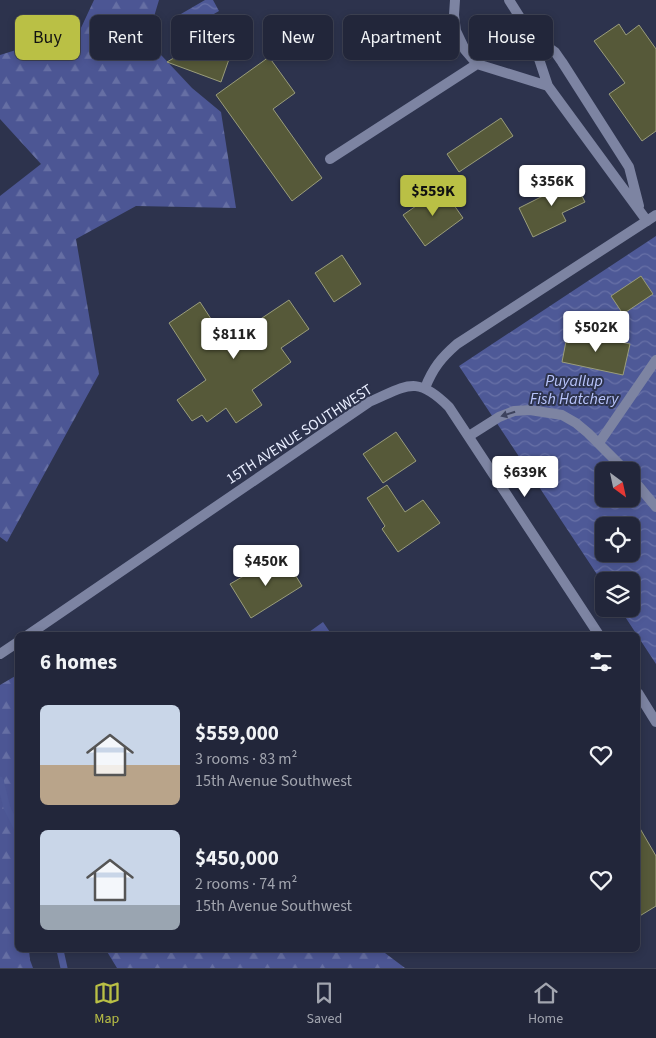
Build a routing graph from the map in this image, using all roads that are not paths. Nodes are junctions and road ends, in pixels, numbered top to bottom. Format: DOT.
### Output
graph roads {
  1 [pos="455,0"];
  2 [pos="509,0"];
  3 [pos="518,15"];
  4 [pos="553,51"];
  5 [pos="539,60"];
  6 [pos="477,64"];
  7 [pos="548,86"];
  8 [pos="330,159"];
  9 [pos="648,216"];
  10 [pos="656,360"];
  11 [pos="424,388"];
  12 [pos="469,436"];
  13 [pos="599,443"];
  14 [pos="617,462"];
  15 [pos="640,488"];
  16 [pos="656,507"];
  17 [pos="32,632"];
  18 [pos="597,632"];
  19 [pos="15,644"];
  20 [pos="0,654"];
  21 [pos="640,696"];
  22 [pos="656,722"];
  1 -- 6 [label="street"];
  2 -- 3 [label="street"];
  4 -- 9 [label="street"];
  5 -- 7 [label="street"];
  6 -- 7 [label="street"];
  6 -- 8 [label="street"];
  7 -- 9 [label="street"];
  9 -- 11 [label="street"];
  10 -- 13 [label="street"];
  11 -- 12 [label="street"];
  11 -- 17 [label="street, 15TH AVENUE SOUTHWEST"];
  13 -- 12 [label="street, one-way"];
  12 -- 18 [label="street"];
  13 -- 14 [label="street"];
  15 -- 16 [label="street"];
  19 -- 20 [label="street"];
  21 -- 22 [label="street"];
}
